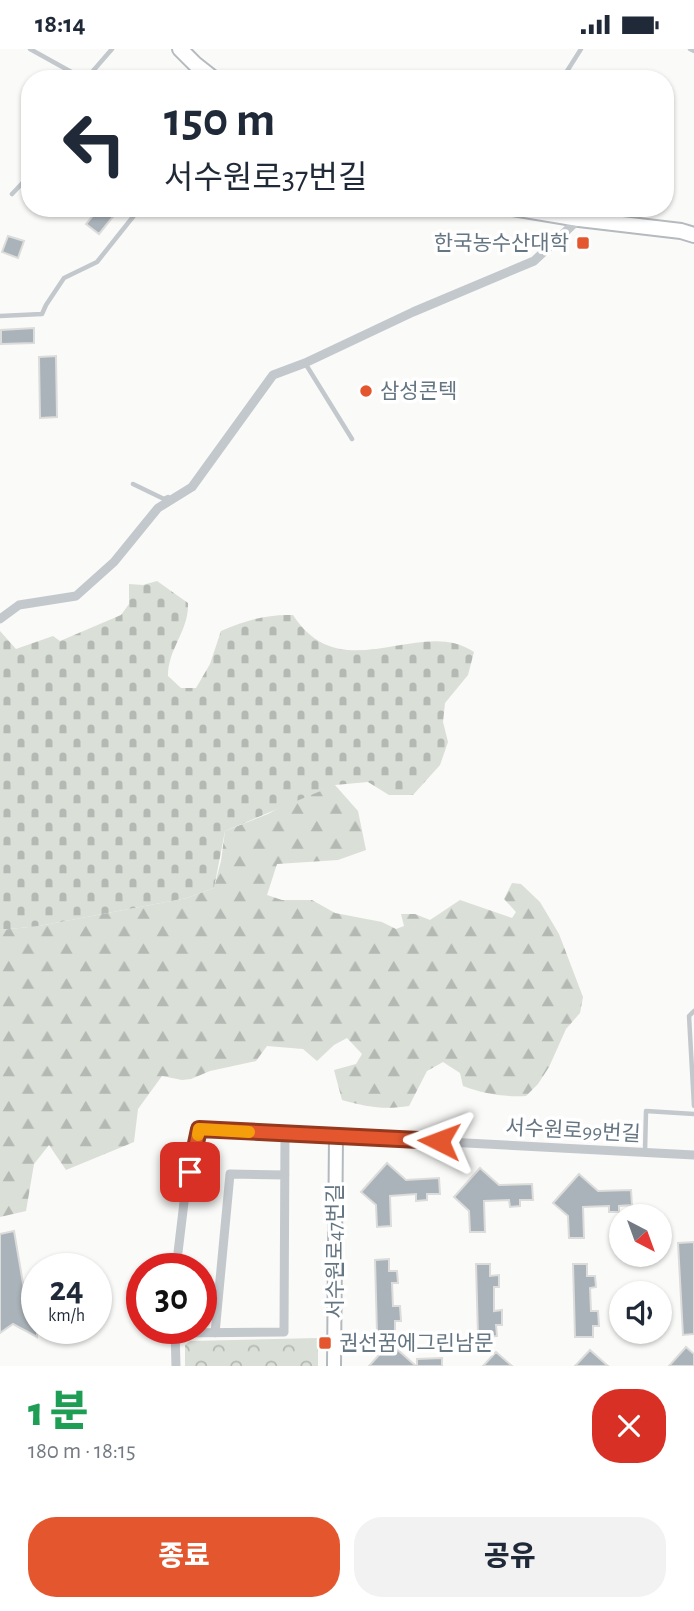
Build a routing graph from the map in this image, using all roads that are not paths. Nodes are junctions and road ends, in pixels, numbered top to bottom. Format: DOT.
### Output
graph roads {
  1 [pos="30,49"];
  2 [pos="112,49"];
  3 [pos="180,49"];
  4 [pos="580,49"];
  5 [pos="68,70"];
  6 [pos="93,70"];
  7 [pos="203,70"];
  8 [pos="567,70"];
  9 [pos="21,184"];
  10 [pos="12,194"];
  11 [pos="133,217"];
  12 [pos="567,217"];
  13 [pos="579,219"];
  14 [pos="694,235"];
  15 [pos="0,316"];
  16 [pos="305,363"];
  17 [pos="352,439"];
  18 [pos="134,484"];
  19 [pos="192,487"];
  20 [pos="0,619"];
  21 [pos="694,1011"];
  22 [pos="694,1105"];
  23 [pos="694,1114"];
  24 [pos="285,1133"];
  25 [pos="336,1136"];
  26 [pos="645,1152"];
  27 [pos="694,1155"];
  28 [pos="285,1175"];
  29 [pos="178,1253"];
  30 [pos="217,1312"];
  31 [pos="217,1333"];
  32 [pos="176,1344"];
  33 [pos="176,1366"];
  34 [pos="334,1366"];
  1 -- 5 [label="lane"];
  2 -- 6 [label="lane"];
  3 -- 7 [label="main road"];
  4 -- 8 [label="lane"];
  9 -- 10 [label="lane"];
  11 -- 15 [label="lane"];
  12 -- 13 [label="main road"];
  13 -- 14 [label="main road"];
  13 -- 16 [label="street"];
  16 -- 17 [label="lane"];
  16 -- 19 [label="street"];
  18 -- 19 [label="lane"];
  19 -- 20 [label="street"];
  21 -- 22 [label="lane"];
  23 -- 26 [label="lane"];
  24 -- 25 [label="street, 서수원로99번길"];
  24 -- 28 [label="street"];
  24 -- 29 [label="street, 서수원로99번길"];
  25 -- 26 [label="street, 서수원로99번길"];
  25 -- 34 [label="street, 서수원로47번길"];
  26 -- 27 [label="street, 서수원로99번길"];
  28 -- 30 [label="street"];
  28 -- 31 [label="street"];
  32 -- 33 [label="street"];
}
